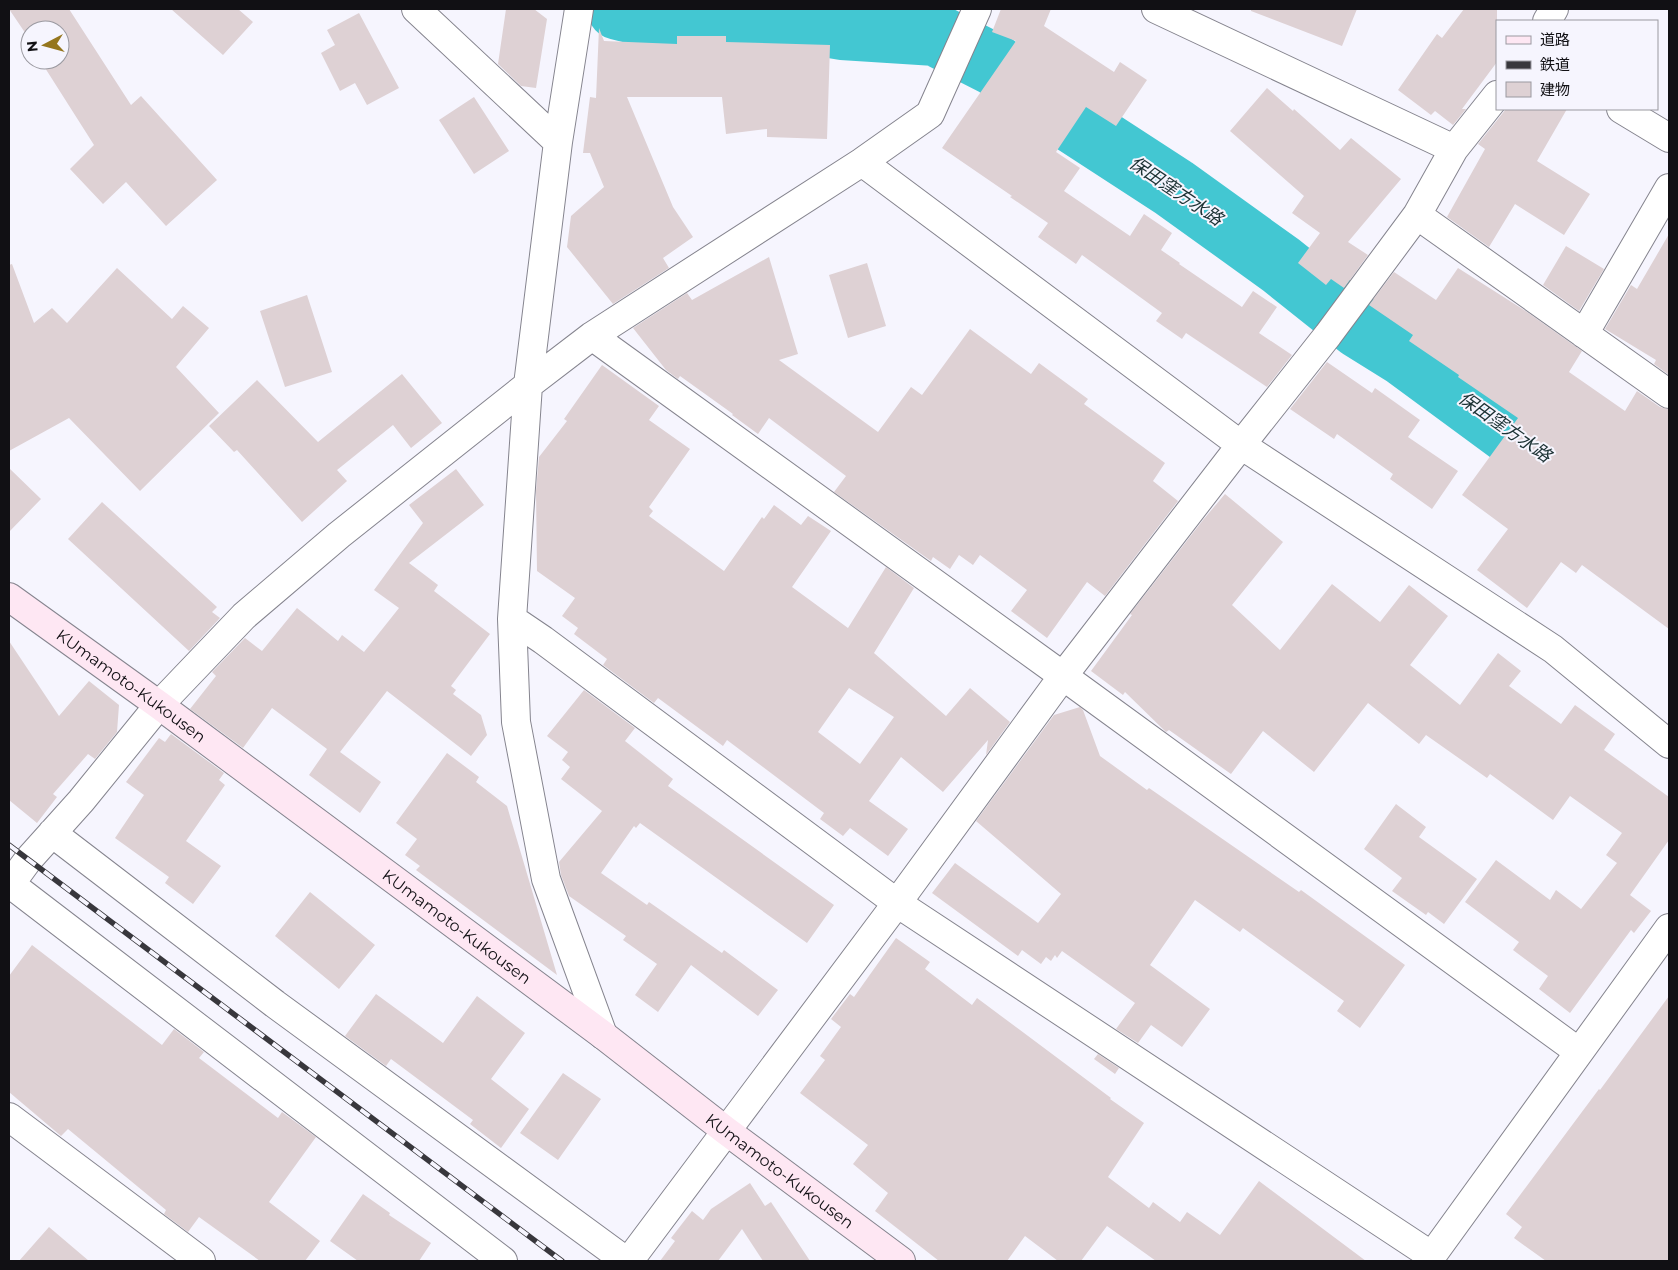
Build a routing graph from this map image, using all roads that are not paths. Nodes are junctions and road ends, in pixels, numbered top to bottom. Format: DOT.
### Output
graph roads {
  1 [pos="416,9"];
  2 [pos="579,9"];
  3 [pos="977,9"];
  4 [pos="1156,9"];
  5 [pos="1554,9"];
  6 [pos="1548,20"];
  7 [pos="1496,97"];
  8 [pos="1623,110"];
  9 [pos="1669,138"];
  10 [pos="558,142"];
  11 [pos="1454,149"];
  12 [pos="862,162"];
  13 [pos="1669,188"];
  14 [pos="1417,215"];
  15 [pos="1584,334"];
  16 [pos="592,336"];
  17 [pos="528,384"];
  18 [pos="1669,394"];
  19 [pos="1241,444"];
  20 [pos="9,597"];
  21 [pos="512,619"];
  22 [pos="1064,676"];
  23 [pos="159,706"];
  24 [pos="1669,744"];
  25 [pos="52,833"];
  26 [pos="9,884"];
  27 [pos="897,903"];
  28 [pos="1669,928"];
  29 [pos="603,1035"];
  30 [pos="1579,1052"];
  31 [pos="9,1117"];
  32 [pos="725,1130"];
  33 [pos="1430,1259"];
  34 [pos="201,1261"];
  35 [pos="503,1261"];
  36 [pos="627,1261"];
  37 [pos="901,1261"];
  1 -- 10 [label="street"];
  2 -- 10 [label="street"];
  3 -- 12 [label="street"];
  4 -- 11 [label="street"];
  5 -- 6 [label="street"];
  7 -- 11 [label="street"];
  8 -- 9 [label="street"];
  10 -- 17 [label="street"];
  11 -- 14 [label="street"];
  12 -- 16 [label="street"];
  12 -- 19 [label="street"];
  13 -- 15 [label="street"];
  14 -- 15 [label="street"];
  14 -- 19 [label="street"];
  15 -- 18 [label="street"];
  16 -- 17 [label="street"];
  16 -- 22 [label="street"];
  17 -- 21 [label="street"];
  17 -- 23 [label="street"];
  19 -- 22 [label="street"];
  19 -- 24 [label="street"];
  20 -- 23 [label="main road, KUmamoto-Kukousen"];
  21 -- 27 [label="street"];
  21 -- 29 [label="street"];
  22 -- 27 [label="street"];
  22 -- 30 [label="street"];
  23 -- 25 [label="street"];
  23 -- 29 [label="main road, KUmamoto-Kukousen"];
  25 -- 26 [label="street"];
  25 -- 36 [label="street"];
  26 -- 35 [label="street"];
  27 -- 32 [label="street"];
  27 -- 33 [label="street"];
  28 -- 30 [label="street"];
  29 -- 32 [label="main road, KUmamoto-Kukousen"];
  30 -- 33 [label="street"];
  31 -- 34 [label="street"];
  32 -- 36 [label="street"];
  32 -- 37 [label="main road, KUmamoto-Kukousen"];
}
